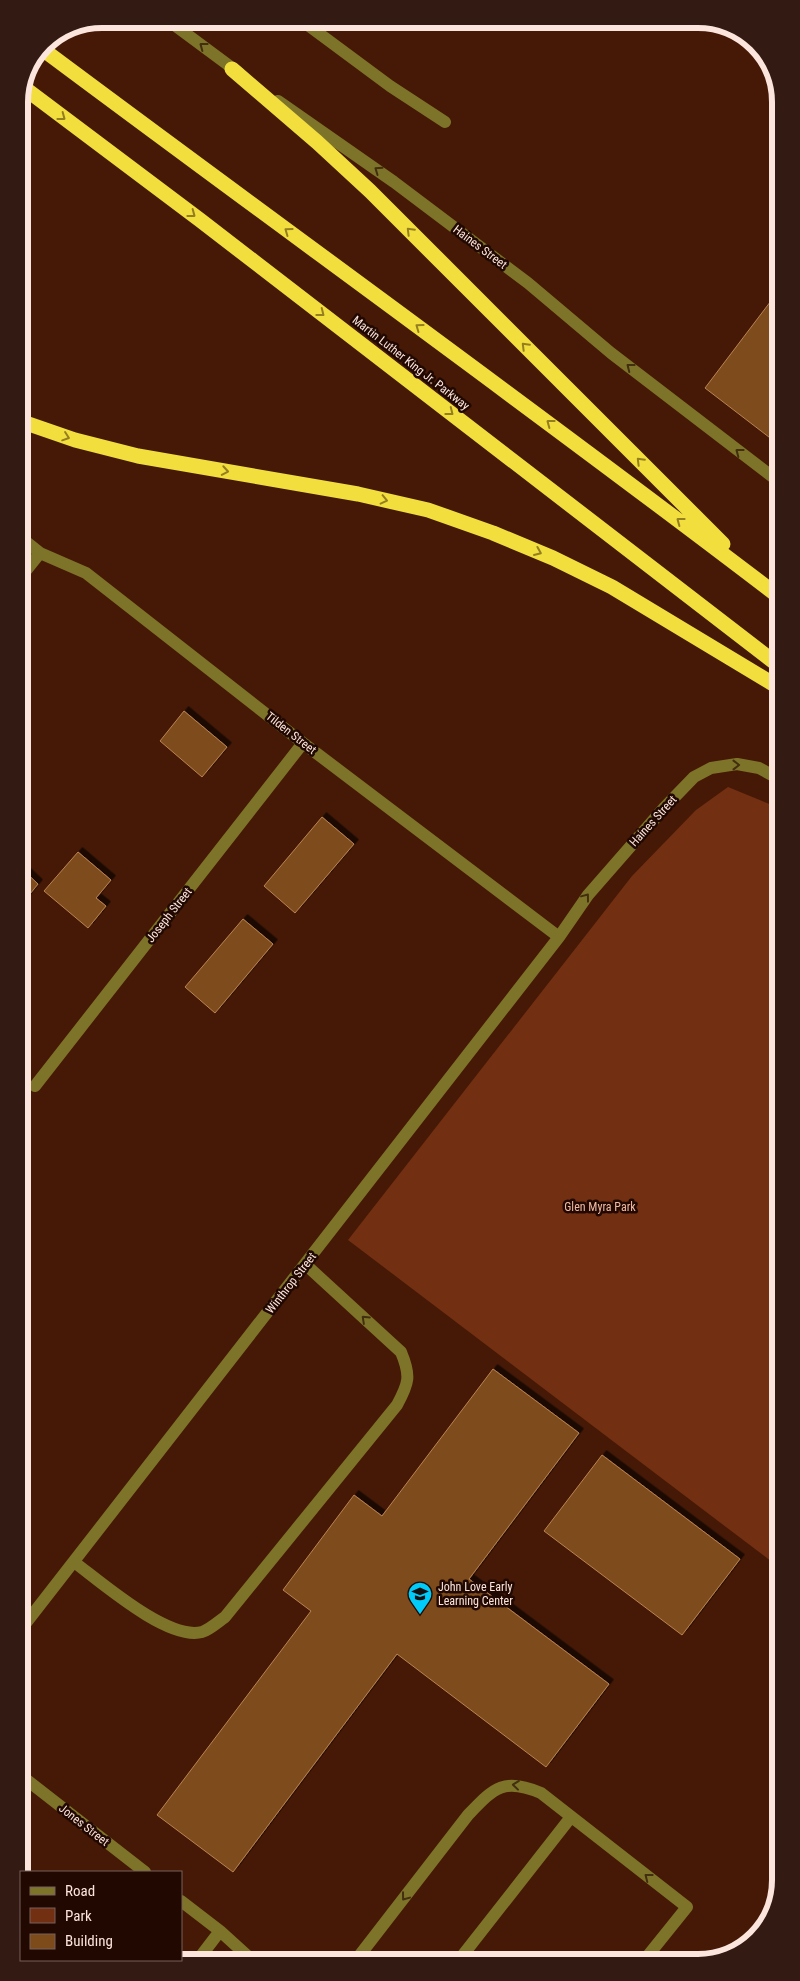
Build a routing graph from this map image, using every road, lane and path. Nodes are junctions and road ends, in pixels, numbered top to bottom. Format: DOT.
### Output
graph roads {
  1 [pos="177,27"];
  2 [pos="311,27"];
  3 [pos="47,53"];
  4 [pos="232,69"];
  5 [pos="29,92"];
  6 [pos="445,122"];
  7 [pos="28,424"];
  8 [pos="772,477"];
  9 [pos="28,543"];
  10 [pos="40,552"];
  11 [pos="28,568"];
  12 [pos="761,582"];
  13 [pos="772,591"];
  14 [pos="772,660"];
  15 [pos="772,683"];
  16 [pos="303,743"];
  17 [pos="772,775"];
  18 [pos="558,937"];
  19 [pos="35,1086"];
  20 [pos="306,1264"];
  21 [pos="74,1562"];
  22 [pos="27,1621"];
  23 [pos="27,1780"];
  24 [pos="571,1817"];
  25 [pos="144,1871"];
  26 [pos="182,1901"];
  27 [pos="220,1931"];
  28 [pos="203,1953"];
  29 [pos="244,1953"];
  30 [pos="361,1953"];
  31 [pos="464,1954"];
  32 [pos="649,1954"];
  4 -- 1 [label="street, Haines Street, one-way"];
  2 -- 6 [label="street"];
  12 -- 3 [label="highway, one-way"];
  8 -- 4 [label="street, Haines Street, one-way"];
  12 -- 4 [label="highway, one-way"];
  5 -- 14 [label="highway, Martin Luther King Jr. Parkway, one-way"];
  7 -- 15 [label="highway, one-way"];
  9 -- 10 [label="street, Tilden Street"];
  10 -- 11 [label="street"];
  10 -- 16 [label="street, Tilden Street"];
  12 -- 13 [label="highway"];
  16 -- 18 [label="street, Tilden Street"];
  16 -- 19 [label="street, Joseph Street"];
  18 -- 17 [label="street, Haines Street, one-way"];
  18 -- 20 [label="street, Winthrop Street"];
  20 -- 21 [label="street, Winthrop Street"];
  21 -- 20 [label="street, one-way"];
  21 -- 22 [label="street, Winthrop Street"];
  23 -- 25 [label="street, Jones Street"];
  24 -- 30 [label="street, one-way"];
  24 -- 31 [label="street"];
  32 -- 24 [label="street, one-way"];
  26 -- 27 [label="street"];
  27 -- 28 [label="street"];
  27 -- 29 [label="street"];
}
